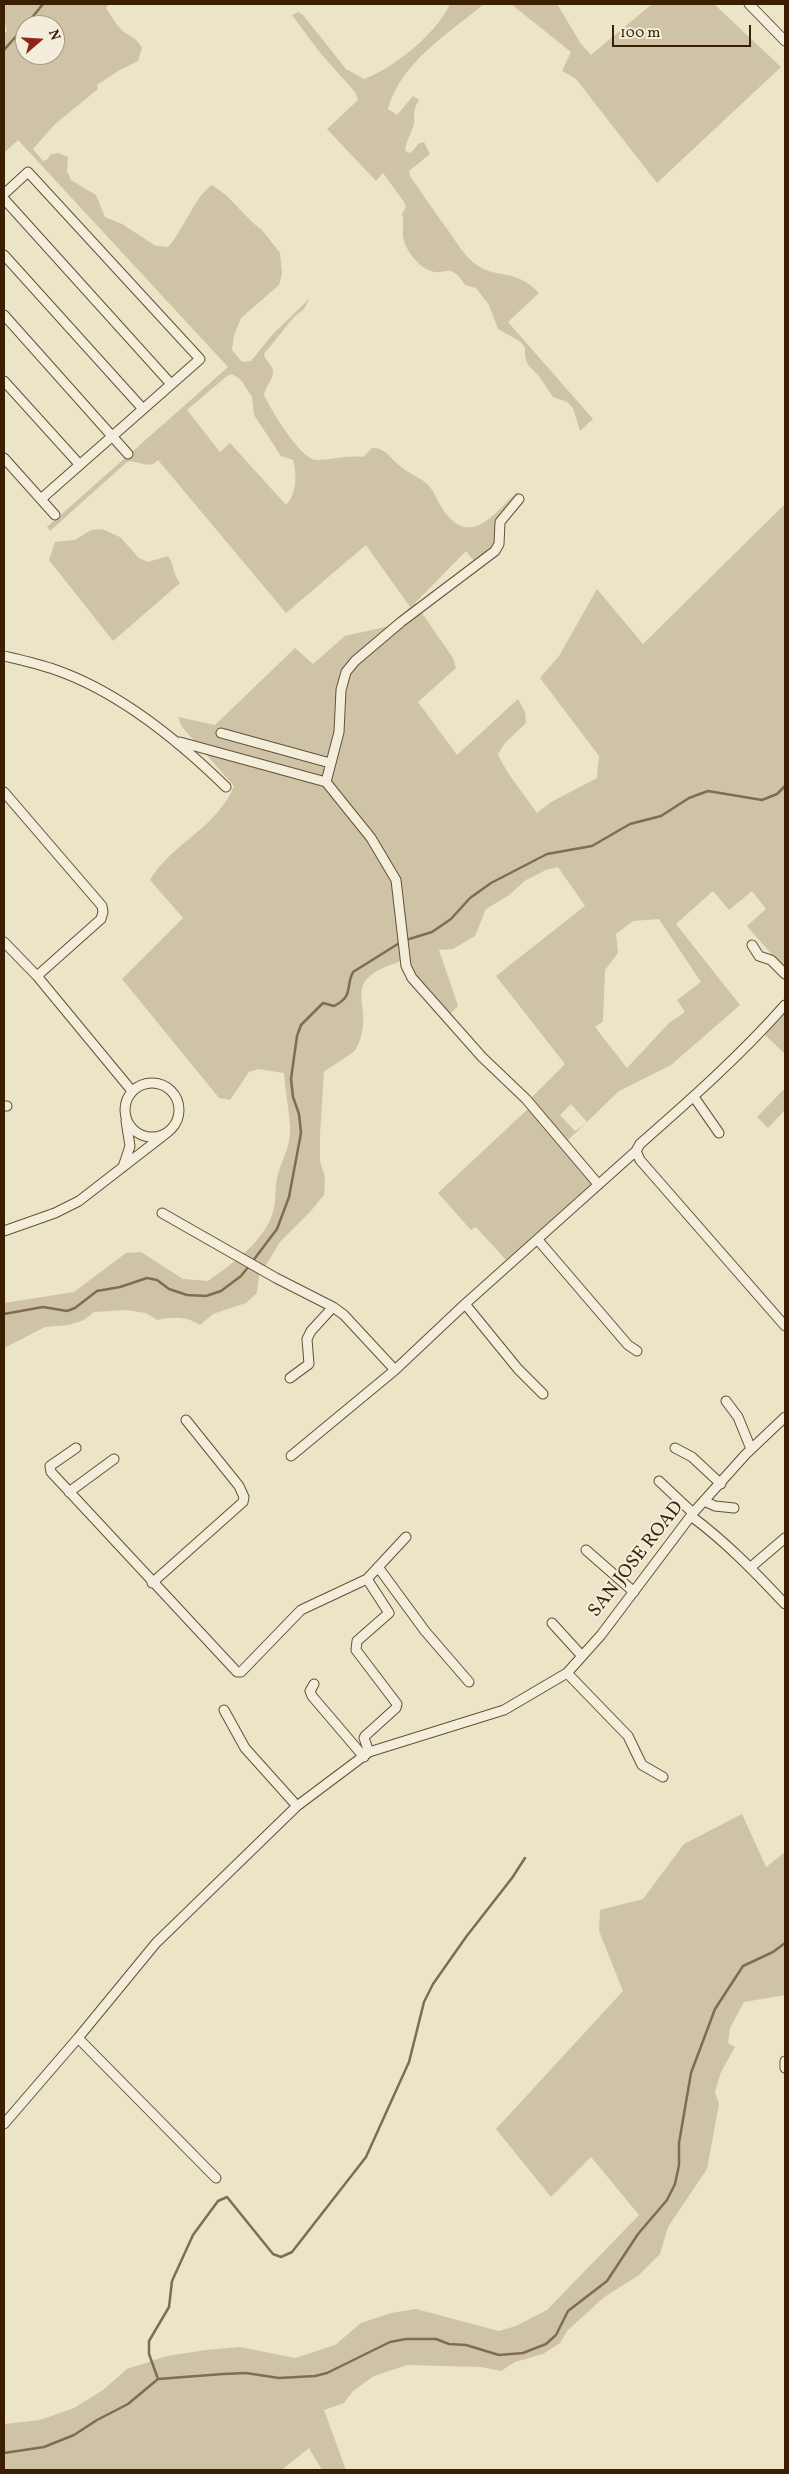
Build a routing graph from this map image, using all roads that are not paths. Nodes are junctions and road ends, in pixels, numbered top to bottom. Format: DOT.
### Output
graph roads {
  1 [pos="749,4"];
  2 [pos="785,41"];
  3 [pos="4,194"];
  4 [pos="4,199"];
  5 [pos="4,255"];
  6 [pos="4,315"];
  7 [pos="4,381"];
  8 [pos="172,384"];
  9 [pos="143,409"];
  10 [pos="112,436"];
  11 [pos="128,454"];
  12 [pos="4,458"];
  13 [pos="80,465"];
  14 [pos="41,499"];
  15 [pos="520,499"];
  16 [pos="55,515"];
  17 [pos="4,656"];
  18 [pos="221,733"];
  19 [pos="175,740"];
  20 [pos="330,763"];
  21 [pos="326,782"];
  22 [pos="226,786"];
  23 [pos="4,792"];
  24 [pos="4,942"];
  25 [pos="752,945"];
  26 [pos="785,974"];
  27 [pos="37,976"];
  28 [pos="785,1005"];
  29 [pos="132,1091"];
  30 [pos="694,1097"];
  31 [pos="126,1118"];
  32 [pos="168,1132"];
  33 [pos="719,1133"];
  34 [pos="636,1152"];
  35 [pos="122,1169"];
  36 [pos="598,1184"];
  37 [pos="162,1213"];
  38 [pos="4,1231"];
  39 [pos="538,1240"];
  40 [pos="465,1304"];
  41 [pos="333,1307"];
  42 [pos="785,1326"];
  43 [pos="637,1351"];
  44 [pos="395,1370"];
  45 [pos="290,1378"];
  46 [pos="543,1394"];
  47 [pos="726,1401"];
  48 [pos="785,1417"];
  49 [pos="186,1420"];
  50 [pos="76,1448"];
  51 [pos="674,1448"];
  52 [pos="751,1449"];
  53 [pos="291,1456"];
  54 [pos="114,1459"];
  55 [pos="659,1482"];
  56 [pos="721,1484"];
  57 [pos="69,1492"];
  58 [pos="704,1501"];
  59 [pos="734,1508"];
  60 [pos="692,1514"];
  61 [pos="406,1537"];
  62 [pos="785,1538"];
  63 [pos="586,1550"];
  64 [pos="378,1567"];
  65 [pos="751,1567"];
  66 [pos="367,1579"];
  67 [pos="152,1583"];
  68 [pos="634,1592"];
  69 [pos="785,1604"];
  70 [pos="552,1624"];
  71 [pos="582,1656"];
  72 [pos="567,1673"];
  73 [pos="469,1682"];
  74 [pos="314,1684"];
  75 [pos="224,1710"];
  76 [pos="367,1754"];
  77 [pos="663,1777"];
  78 [pos="297,1806"];
  79 [pos="78,2038"];
  80 [pos="785,2061"];
  81 [pos="785,2068"];
  82 [pos="4,2124"];
  83 [pos="216,2178"];
  1 -- 2 [label="street"];
  3 -- 8 [label="street"];
  4 -- 8 [label="street"];
  5 -- 9 [label="street"];
  6 -- 10 [label="street"];
  7 -- 13 [label="street"];
  8 -- 9 [label="street"];
  9 -- 10 [label="street"];
  10 -- 11 [label="street"];
  10 -- 13 [label="street"];
  12 -- 14 [label="street"];
  13 -- 14 [label="street"];
  14 -- 16 [label="street"];
  15 -- 20 [label="street"];
  17 -- 19 [label="street"];
  18 -- 20 [label="street"];
  19 -- 21 [label="street"];
  19 -- 22 [label="street"];
  20 -- 21 [label="street"];
  21 -- 36 [label="street"];
  23 -- 27 [label="street"];
  24 -- 27 [label="street"];
  25 -- 26 [label="street"];
  27 -- 29 [label="street"];
  28 -- 30 [label="street"];
  29 -- 31 [label="street"];
  29 -- 32 [label="street"];
  30 -- 33 [label="street"];
  30 -- 34 [label="street"];
  31 -- 32 [label="street"];
  31 -- 35 [label="street"];
  32 -- 35 [label="street"];
  34 -- 36 [label="street"];
  34 -- 42 [label="street"];
  35 -- 38 [label="street"];
  36 -- 39 [label="street"];
  37 -- 41 [label="street"];
  39 -- 40 [label="street"];
  39 -- 43 [label="street"];
  40 -- 44 [label="street"];
  40 -- 46 [label="street"];
  41 -- 44 [label="street"];
  41 -- 45 [label="street"];
  44 -- 53 [label="street"];
  47 -- 52 [label="street"];
  48 -- 52 [label="street, SAN JOSE ROAD"];
  49 -- 67 [label="street"];
  50 -- 57 [label="street"];
  51 -- 56 [label="street"];
  52 -- 56 [label="street, SAN JOSE ROAD"];
  54 -- 57 [label="street"];
  55 -- 60 [label="street"];
  56 -- 58 [label="street, SAN JOSE ROAD"];
  57 -- 67 [label="street"];
  58 -- 59 [label="street"];
  58 -- 60 [label="street, SAN JOSE ROAD"];
  60 -- 65 [label="street"];
  60 -- 68 [label="street, SAN JOSE ROAD"];
  61 -- 64 [label="street"];
  62 -- 65 [label="street"];
  63 -- 68 [label="street"];
  64 -- 66 [label="street"];
  64 -- 73 [label="street"];
  65 -- 69 [label="street"];
  66 -- 67 [label="street"];
  66 -- 76 [label="street"];
  68 -- 71 [label="street, SAN JOSE ROAD"];
  70 -- 71 [label="street"];
  71 -- 72 [label="street, SAN JOSE ROAD"];
  72 -- 76 [label="street, SAN JOSE ROAD"];
  72 -- 77 [label="street"];
  74 -- 76 [label="street"];
  75 -- 78 [label="street"];
  76 -- 78 [label="street, SAN JOSE ROAD"];
  78 -- 79 [label="street, SAN JOSE ROAD"];
  79 -- 82 [label="street, SAN JOSE ROAD"];
  79 -- 83 [label="street"];
  80 -- 81 [label="street"];
}
